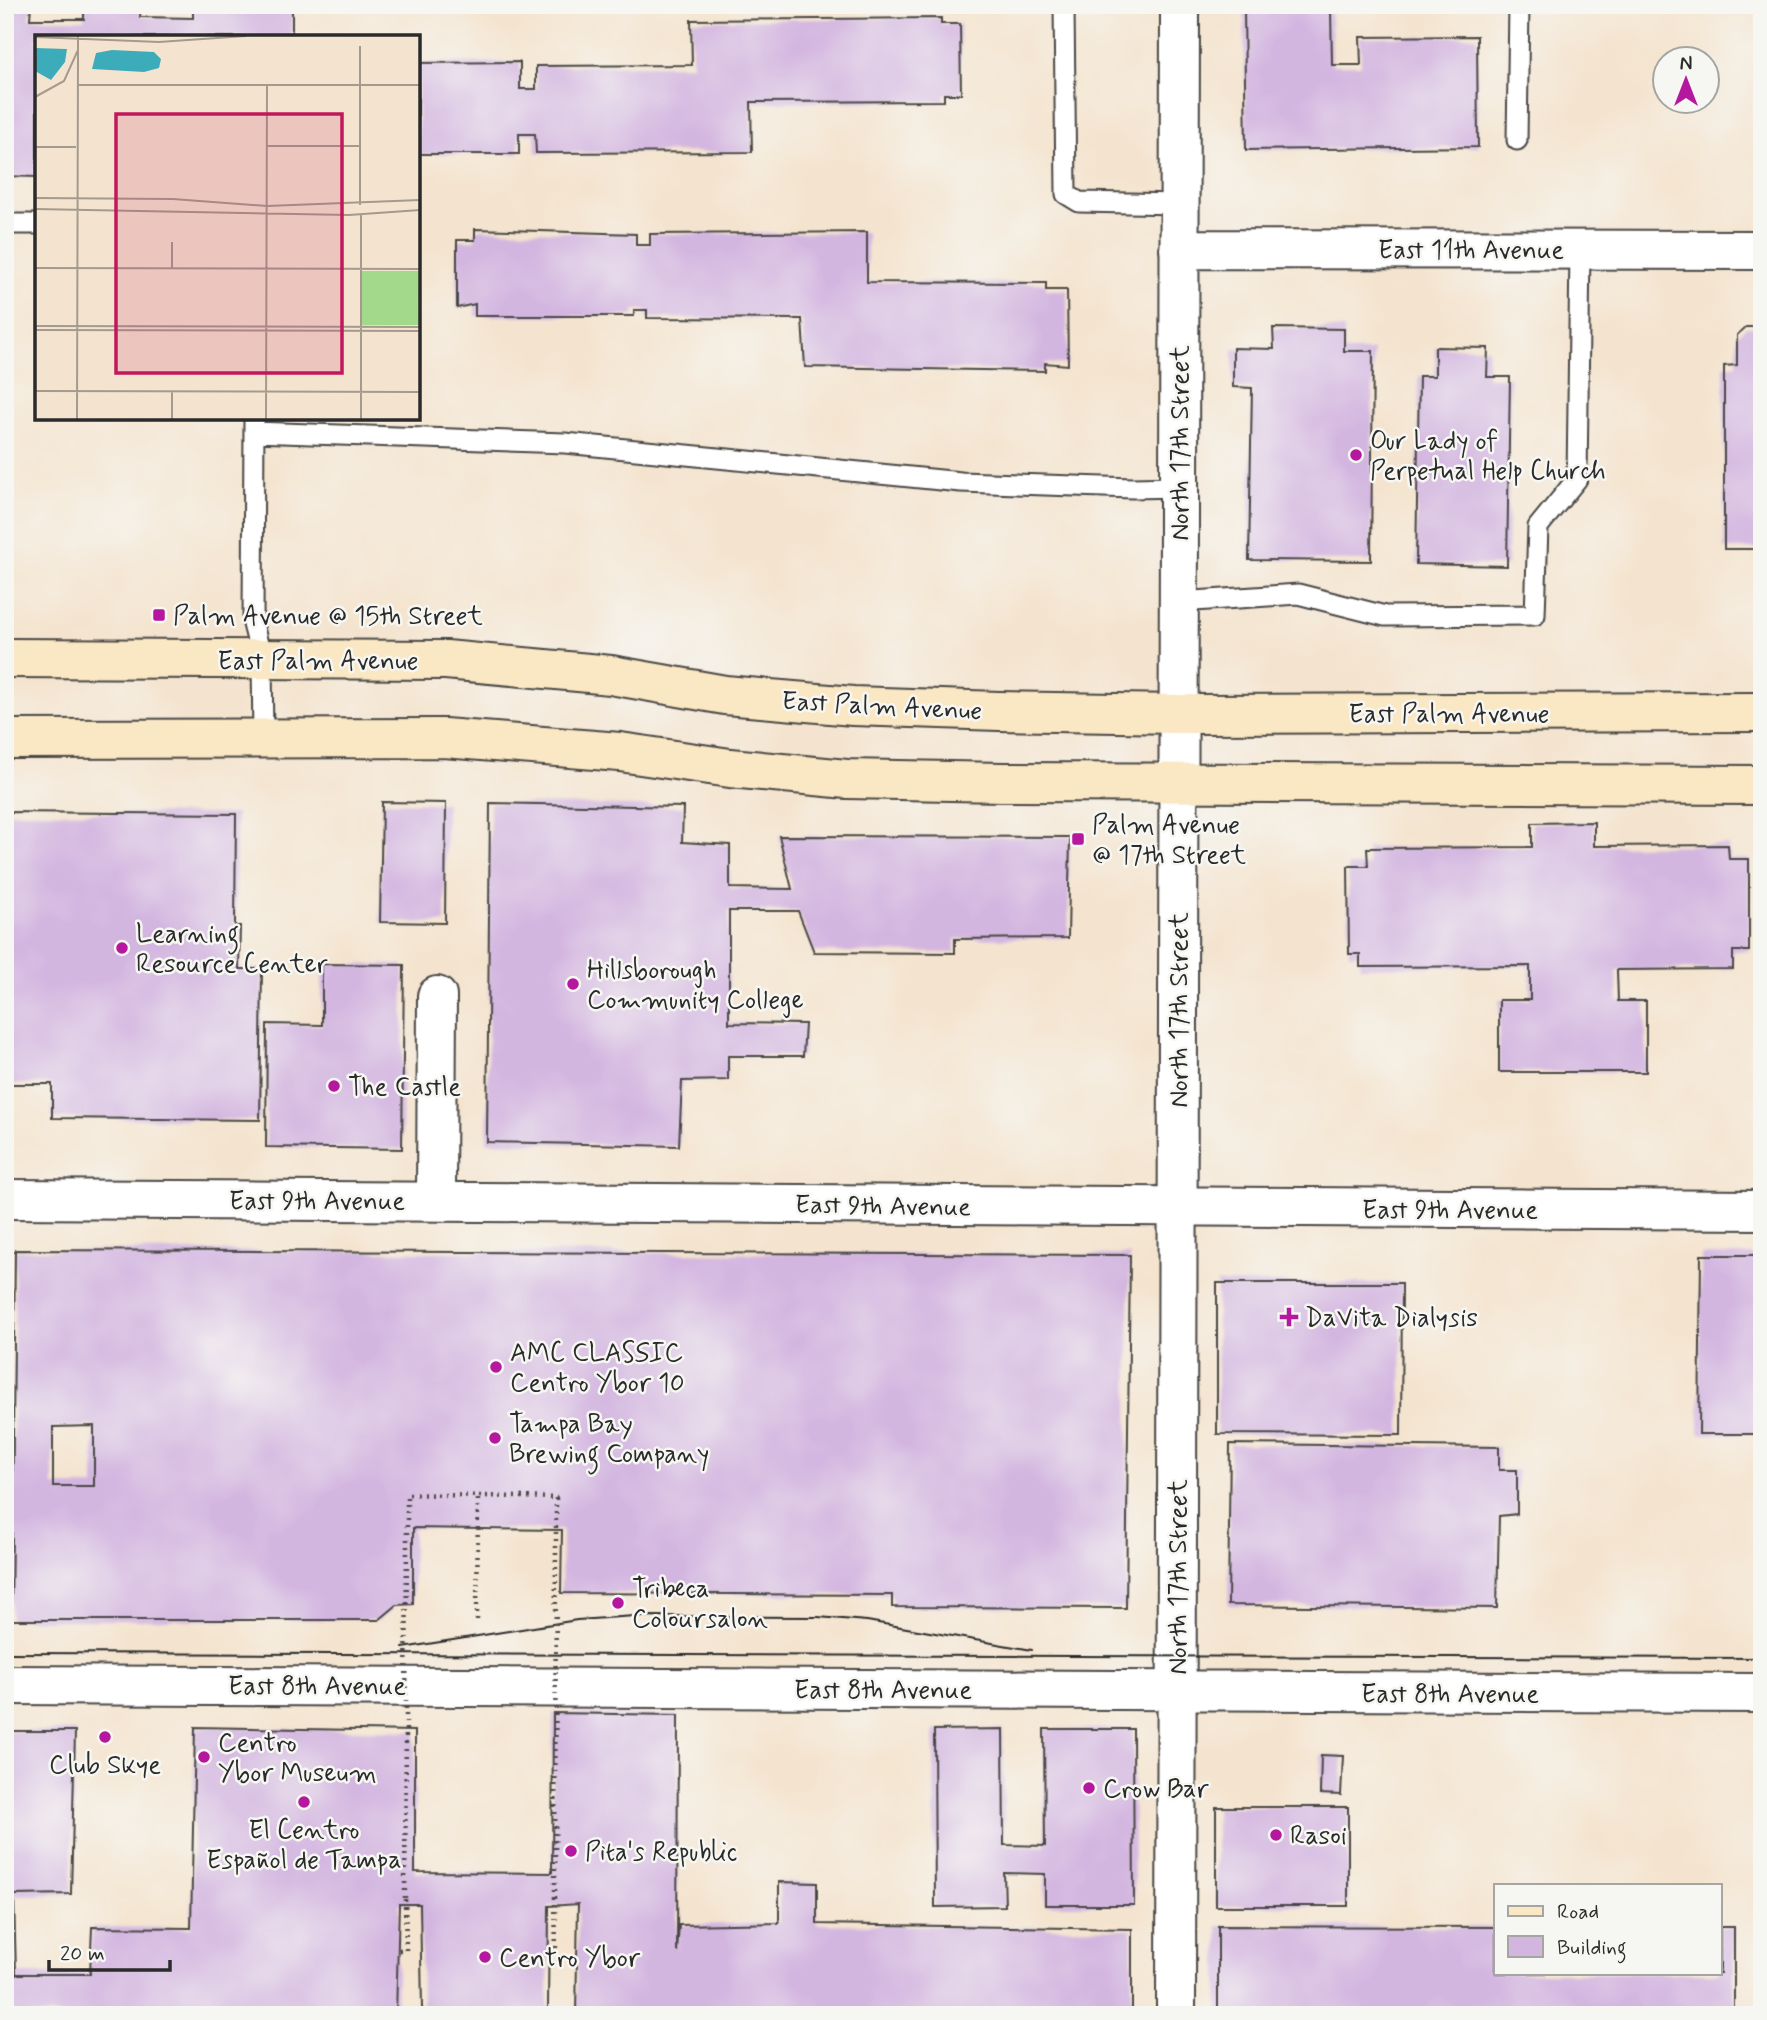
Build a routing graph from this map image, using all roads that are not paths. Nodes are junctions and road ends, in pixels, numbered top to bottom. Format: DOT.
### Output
graph roads {
  1 [pos="1065,5"];
  2 [pos="1180,5"];
  3 [pos="1519,5"];
  4 [pos="1517,141"];
  5 [pos="1179,204"];
  6 [pos="5,224"];
  7 [pos="35,224"];
  8 [pos="1179,249"];
  9 [pos="1580,250"];
  10 [pos="1762,250"];
  11 [pos="254,425"];
  12 [pos="1179,487"];
  13 [pos="1179,602"];
  14 [pos="5,658"];
  15 [pos="261,660"];
  16 [pos="1762,712"];
  17 [pos="1179,714"];
  18 [pos="263,738"];
  19 [pos="5,739"];
  20 [pos="1178,782"];
  21 [pos="1762,785"];
  22 [pos="437,996"];
  23 [pos="5,1199"];
  24 [pos="436,1200"];
  25 [pos="1178,1208"];
  26 [pos="1762,1210"];
  27 [pos="5,1685"];
  28 [pos="1176,1691"];
  29 [pos="1762,1693"];
  30 [pos="1176,2015"];
  1 -- 5 [label="lane"];
  2 -- 5 [label="street, North 17th Street"];
  3 -- 4 [label="lane"];
  5 -- 8 [label="street, North 17th Street"];
  6 -- 7 [label="lane"];
  8 -- 9 [label="street, East 11th Avenue"];
  8 -- 12 [label="street, North 17th Street"];
  9 -- 10 [label="street, East 11th Avenue"];
  9 -- 13 [label="lane"];
  11 -- 12 [label="lane"];
  11 -- 15 [label="lane"];
  12 -- 13 [label="street, North 17th Street"];
  13 -- 17 [label="street, North 17th Street"];
  14 -- 15 [label="street, East Palm Avenue"];
  15 -- 17 [label="street, East Palm Avenue"];
  15 -- 18 [label="lane"];
  16 -- 17 [label="street, East Palm Avenue"];
  17 -- 20 [label="street, North 17th Street"];
  18 -- 19 [label="street"];
  18 -- 20 [label="street"];
  20 -- 21 [label="street"];
  20 -- 25 [label="street, North 17th Street"];
  22 -- 24 [label="street"];
  23 -- 24 [label="street, East 9th Avenue"];
  24 -- 25 [label="street, East 9th Avenue"];
  25 -- 26 [label="street, East 9th Avenue"];
  25 -- 28 [label="street, North 17th Street"];
  27 -- 28 [label="street, East 8th Avenue"];
  28 -- 29 [label="street, East 8th Avenue"];
  28 -- 30 [label="street, North 17th Street"];
}
